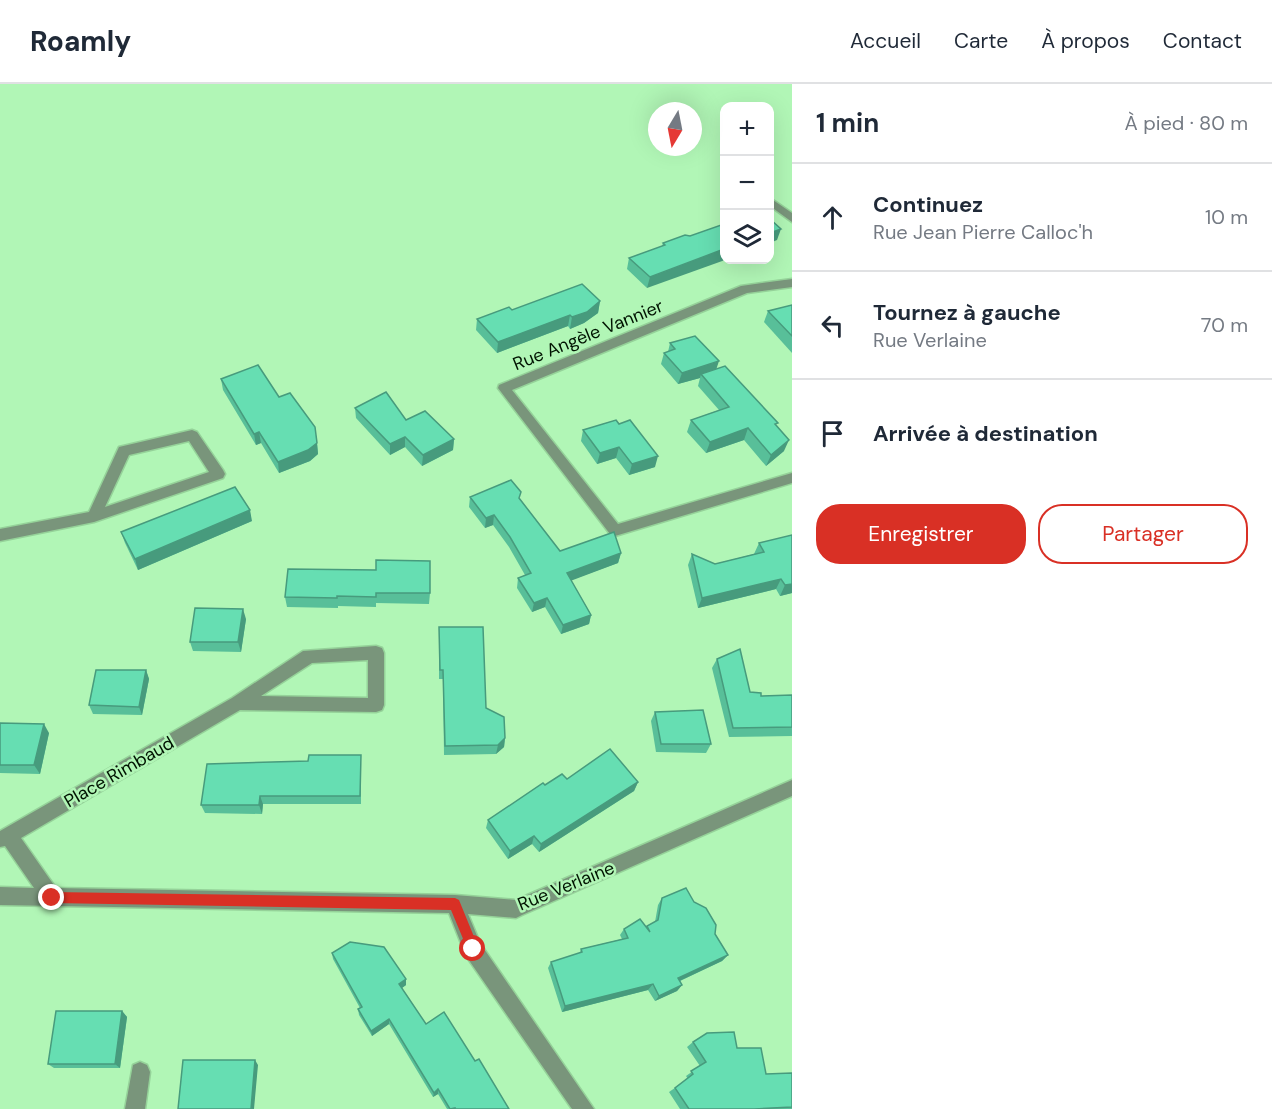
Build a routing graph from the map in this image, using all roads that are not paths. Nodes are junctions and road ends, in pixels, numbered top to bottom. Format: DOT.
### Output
graph roads {
  1 [pos="774,204"];
  2 [pos="792,219"];
  3 [pos="792,283"];
  4 [pos="792,478"];
  5 [pos="94,517"];
  6 [pos="0,535"];
  7 [pos="238,703"];
  8 [pos="792,789"];
  9 [pos="4,838"];
  10 [pos="0,896"];
  11 [pos="52,898"];
  12 [pos="455,904"];
  13 [pos="140,1072"];
  14 [pos="135,1109"];
  15 [pos="584,1109"];
  1 -- 2 [label="street"];
  3 -- 4 [label="street, Rue Angèle Vannier"];
  5 -- 5 [label="street"];
  5 -- 6 [label="street"];
  7 -- 7 [label="street, Place Rimbaud"];
  7 -- 9 [label="street, Place Rimbaud"];
  8 -- 12 [label="street, Rue Verlaine"];
  9 -- 11 [label="street"];
  10 -- 11 [label="street, Rue Verlaine"];
  11 -- 12 [label="street, Rue Verlaine"];
  12 -- 15 [label="street"];
  13 -- 14 [label="street"];
}
